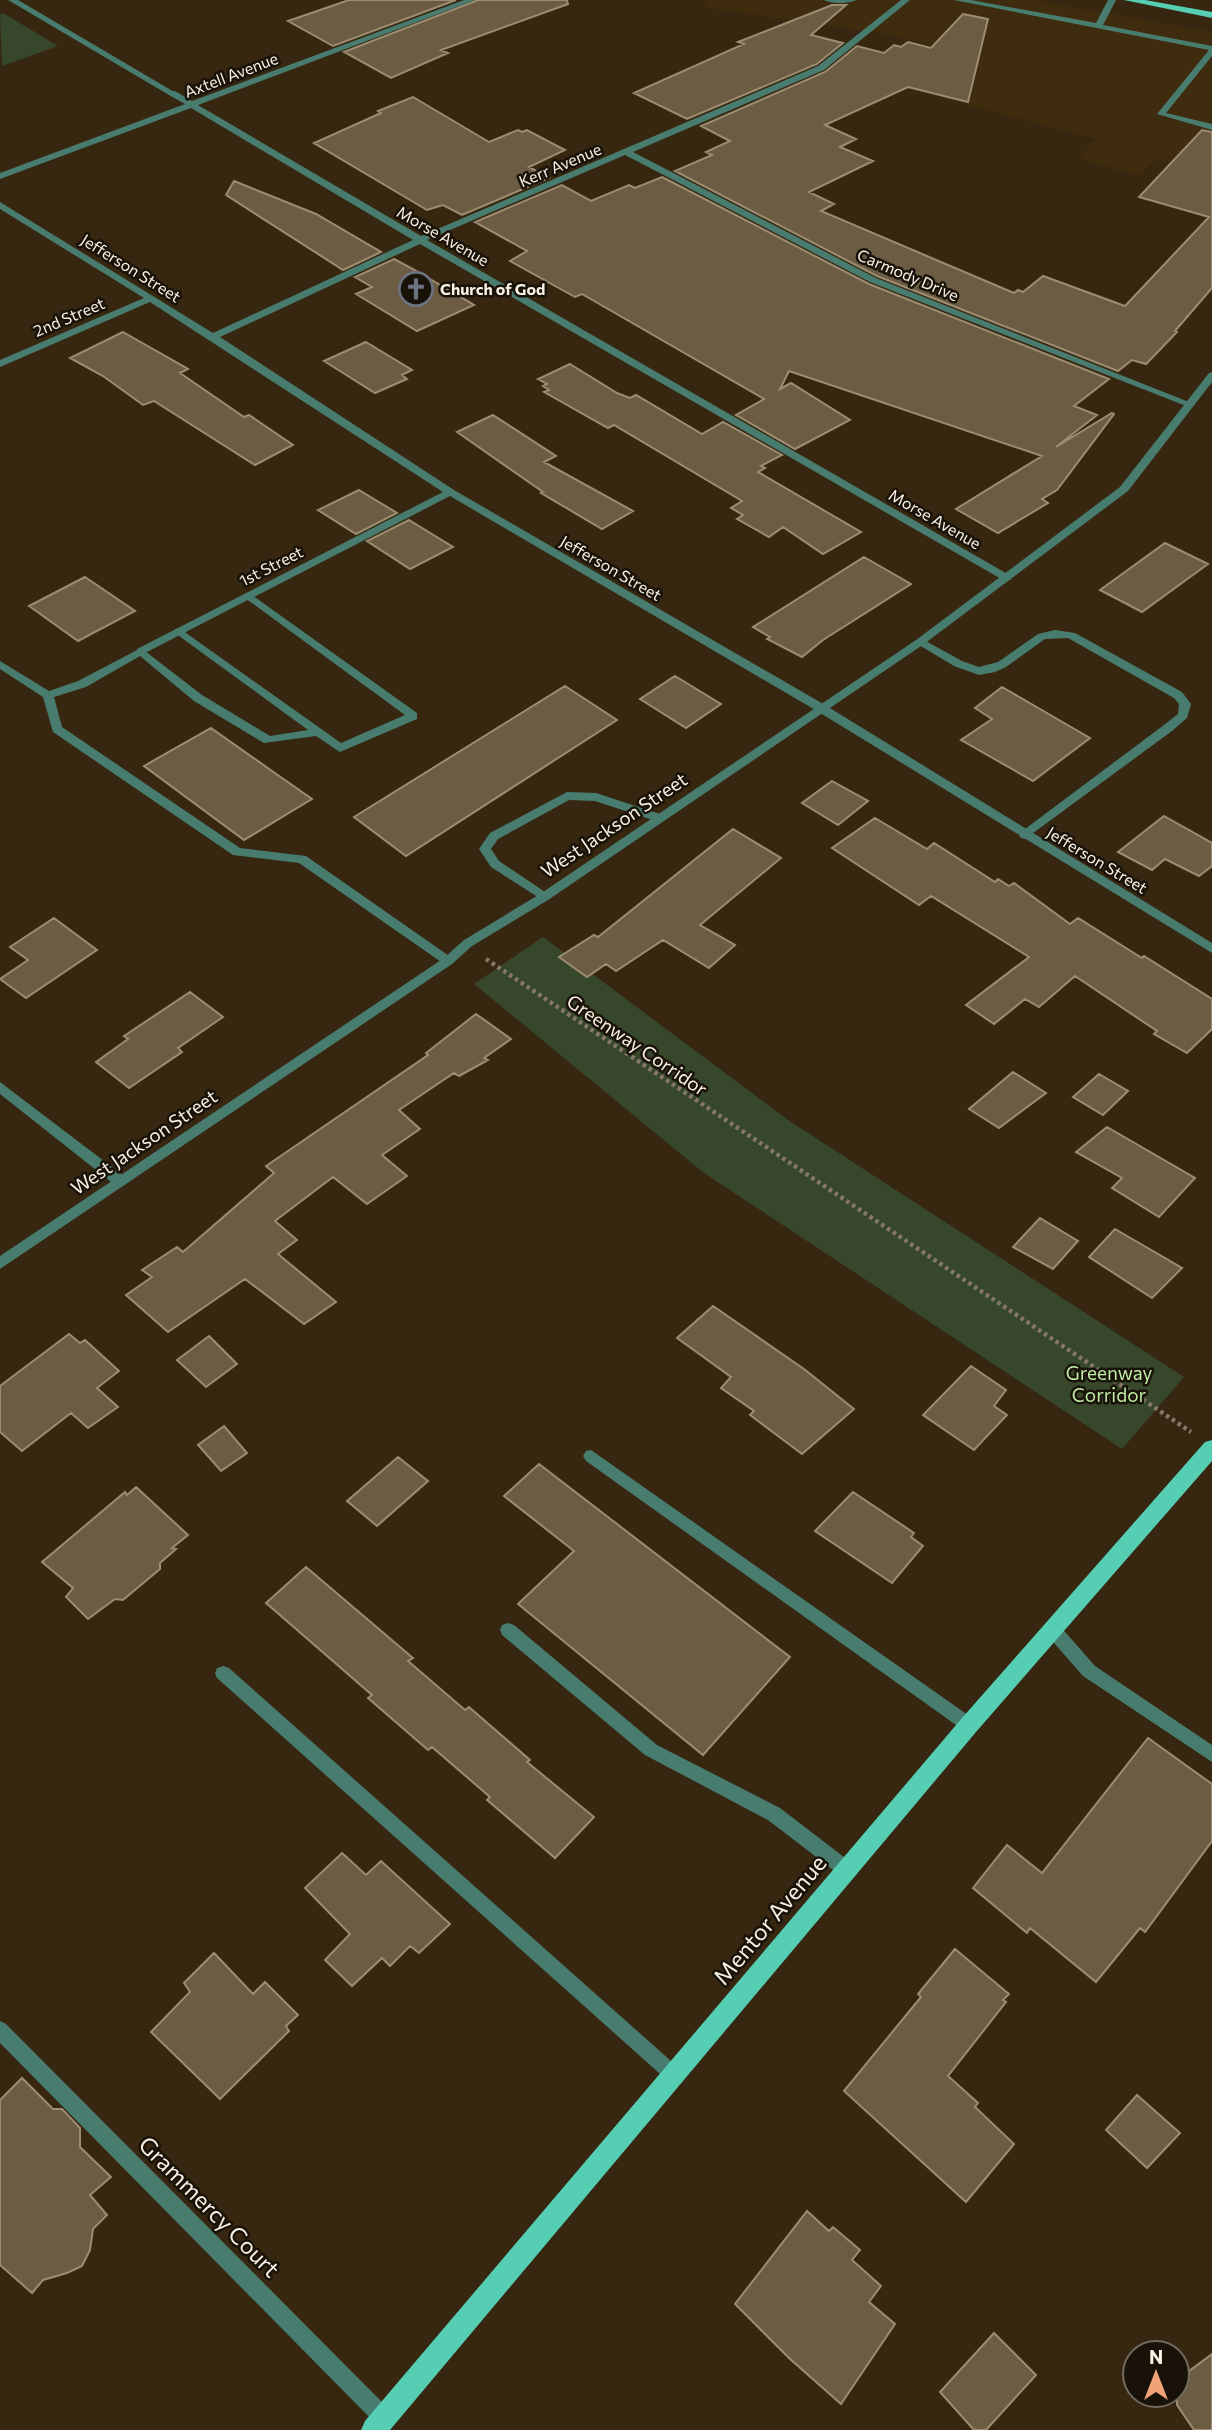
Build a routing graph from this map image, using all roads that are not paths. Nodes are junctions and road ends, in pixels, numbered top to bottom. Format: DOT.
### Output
graph roads {
  1 [pos="12,0"];
  2 [pos="471,0"];
  3 [pos="828,0"];
  4 [pos="852,0"];
  5 [pos="906,0"];
  6 [pos="958,0"];
  7 [pos="1112,0"];
  8 [pos="1129,0"];
  9 [pos="1212,15"];
  10 [pos="1098,26"];
  11 [pos="1212,49"];
  12 [pos="1198,68"];
  13 [pos="1212,71"];
  14 [pos="191,105"];
  15 [pos="1212,127"];
  16 [pos="625,152"];
  17 [pos="0,176"];
  18 [pos="0,205"];
  19 [pos="420,240"];
  20 [pos="150,299"];
  21 [pos="213,337"];
  22 [pos="0,364"];
  23 [pos="1212,375"];
  24 [pos="1189,404"];
  25 [pos="450,492"];
  26 [pos="1007,579"];
  27 [pos="249,596"];
  28 [pos="179,631"];
  29 [pos="920,642"];
  30 [pos="141,651"];
  31 [pos="0,664"];
  32 [pos="48,695"];
  33 [pos="821,708"];
  34 [pos="318,732"];
  35 [pos="659,818"];
  36 [pos="1025,835"];
  37 [pos="544,897"];
  38 [pos="1212,949"];
  39 [pos="449,961"];
  40 [pos="0,1087"];
  41 [pos="120,1181"];
  42 [pos="0,1263"];
  43 [pos="1207,1443"];
  44 [pos="591,1456"];
  45 [pos="508,1630"];
  46 [pos="1054,1630"];
  47 [pos="223,1673"];
  48 [pos="970,1725"];
  49 [pos="1212,1754"];
  50 [pos="847,1870"];
  51 [pos="0,2030"];
  52 [pos="674,2075"];
  53 [pos="379,2424"];
  1 -- 14 [label="street, Morse Avenue"];
  2 -- 14 [label="street, Axtell Avenue"];
  3 -- 4 [label="street"];
  5 -- 16 [label="street, Kerr Avenue"];
  6 -- 10 [label="street"];
  7 -- 10 [label="street"];
  8 -- 9 [label="main road"];
  10 -- 11 [label="street"];
  11 -- 12 [label="street"];
  12 -- 13 [label="street"];
  12 -- 15 [label="street"];
  14 -- 17 [label="street, Axtell Avenue"];
  14 -- 19 [label="street, Morse Avenue"];
  16 -- 19 [label="street, Kerr Avenue"];
  16 -- 24 [label="street, Carmody Drive"];
  18 -- 20 [label="street, Jefferson Street"];
  19 -- 21 [label="street, Kerr Avenue"];
  19 -- 26 [label="street, Morse Avenue"];
  20 -- 21 [label="street, Jefferson Street"];
  20 -- 22 [label="street, 2nd Street"];
  21 -- 25 [label="street, Jefferson Street"];
  23 -- 24 [label="street, West Jackson Street"];
  24 -- 26 [label="street, West Jackson Street"];
  25 -- 27 [label="street, 1st Street"];
  25 -- 33 [label="street, Jefferson Street"];
  26 -- 29 [label="street, West Jackson Street"];
  27 -- 28 [label="street, 1st Street"];
  27 -- 34 [label="street"];
  28 -- 30 [label="street, 1st Street"];
  28 -- 34 [label="street"];
  29 -- 33 [label="street, West Jackson Street"];
  29 -- 36 [label="street"];
  30 -- 32 [label="street, 1st Street"];
  30 -- 34 [label="street"];
  31 -- 32 [label="street"];
  32 -- 39 [label="street"];
  33 -- 35 [label="street, West Jackson Street"];
  33 -- 36 [label="street, Jefferson Street"];
  35 -- 37 [label="street, West Jackson Street"];
  35 -- 37 [label="street"];
  36 -- 38 [label="street, Jefferson Street"];
  37 -- 39 [label="street, West Jackson Street"];
  39 -- 41 [label="street, West Jackson Street"];
  40 -- 41 [label="street"];
  41 -- 42 [label="street, West Jackson Street"];
  43 -- 46 [label="main road, Mentor Avenue"];
  44 -- 48 [label="street"];
  45 -- 50 [label="street"];
  46 -- 48 [label="main road, Mentor Avenue"];
  46 -- 49 [label="street"];
  47 -- 52 [label="street"];
  48 -- 50 [label="main road, Mentor Avenue"];
  50 -- 52 [label="main road, Mentor Avenue"];
  51 -- 53 [label="street, Grammercy Court"];
  52 -- 53 [label="main road, Mentor Avenue"];
}
